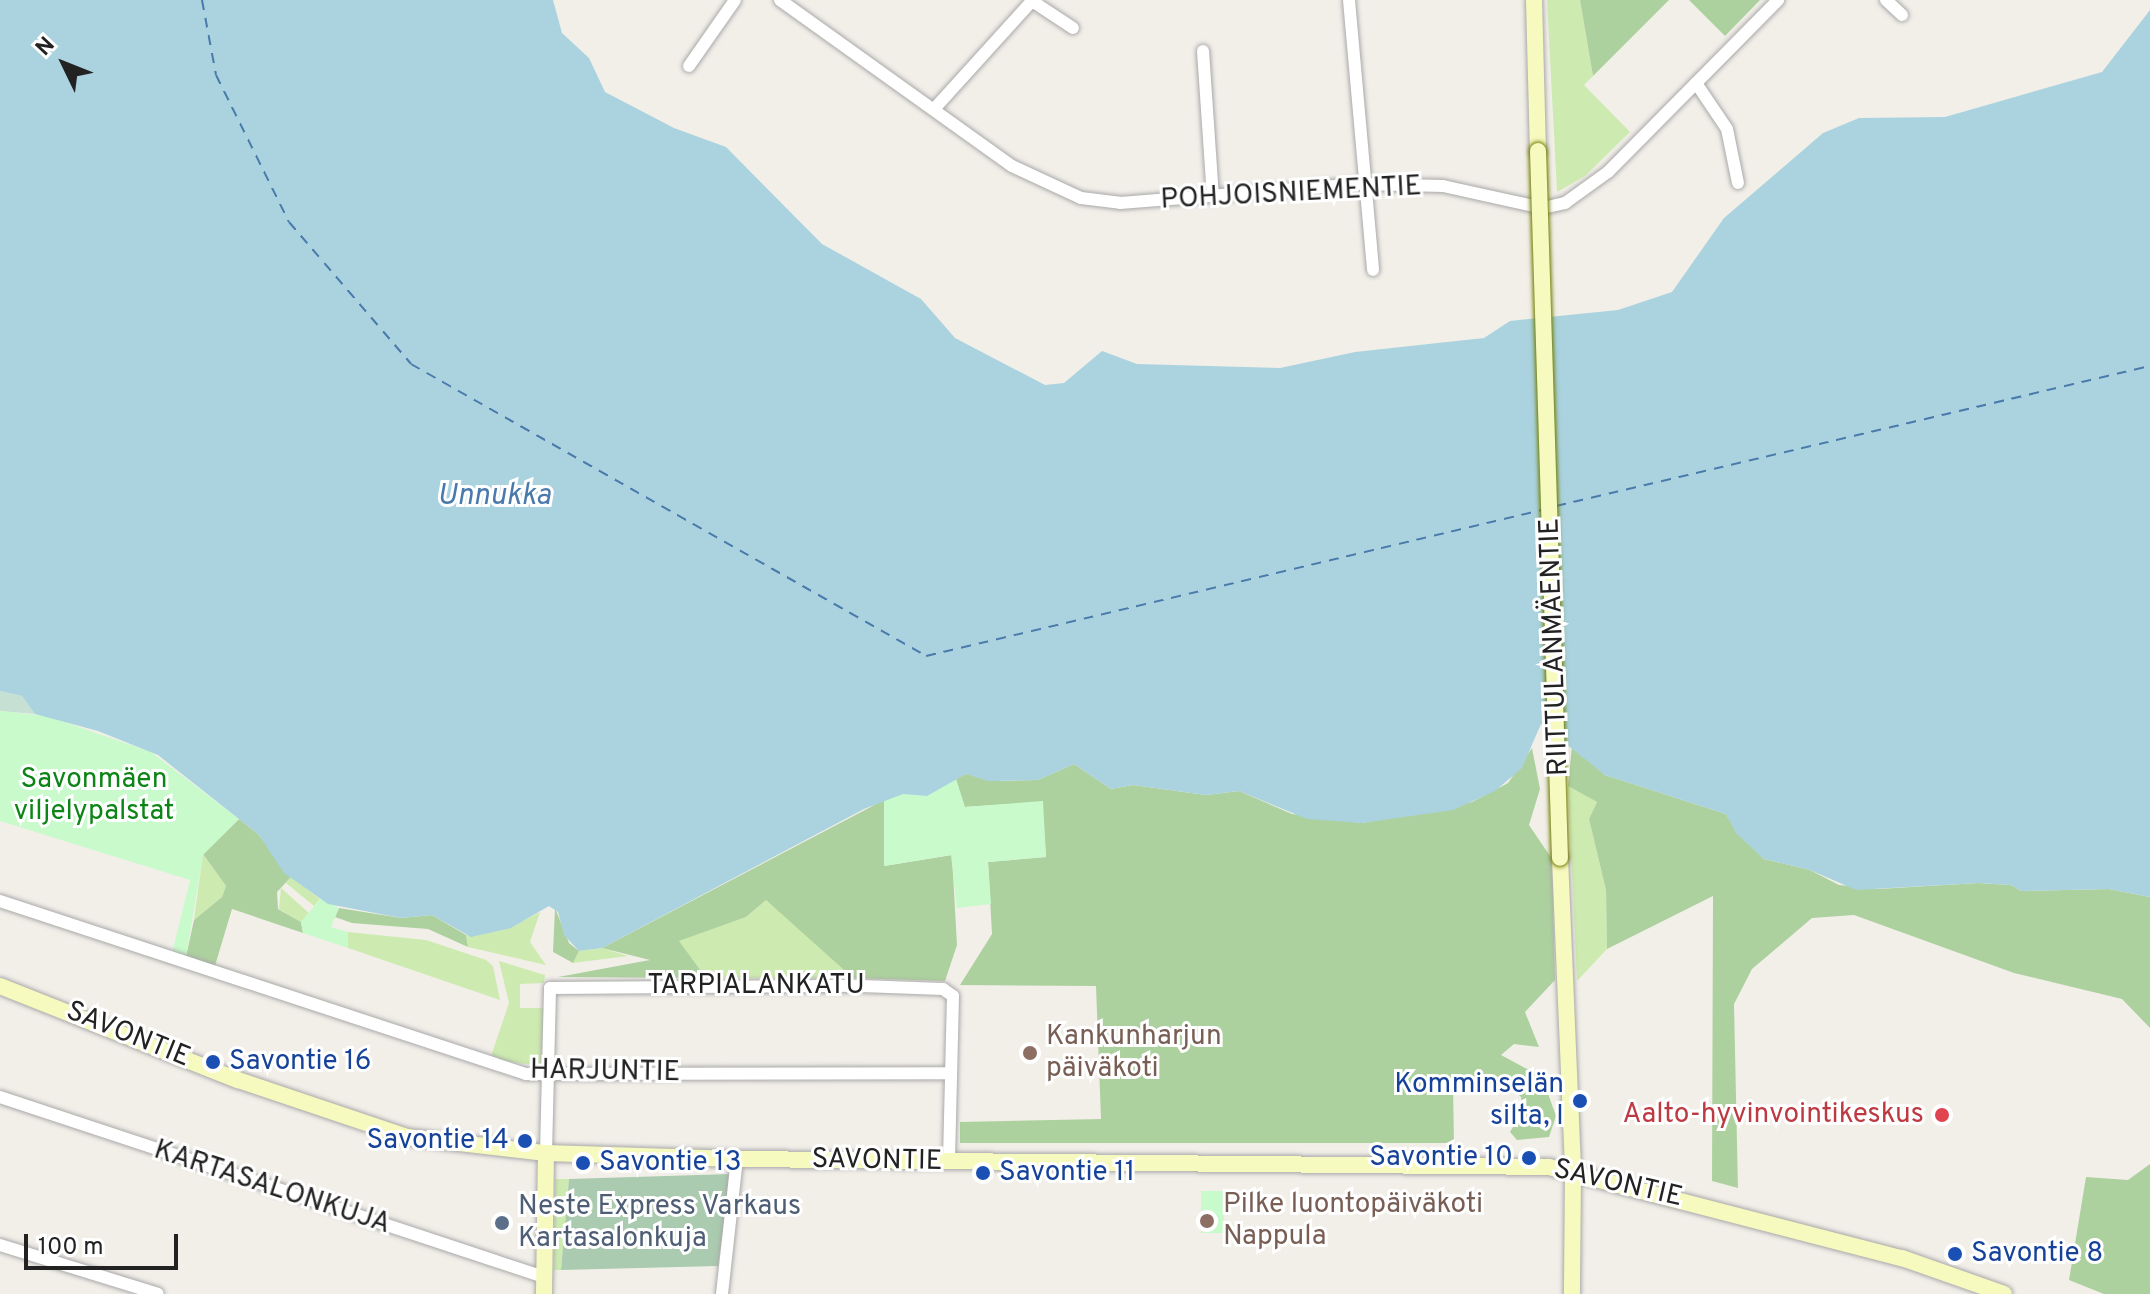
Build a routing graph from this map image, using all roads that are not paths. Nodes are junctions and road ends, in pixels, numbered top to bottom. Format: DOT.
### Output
graph roads {
  1 [pos="735,0"];
  2 [pos="780,0"];
  3 [pos="1349,0"];
  4 [pos="1534,0"];
  5 [pos="1778,0"];
  6 [pos="1886,0"];
  7 [pos="1902,15"];
  8 [pos="1073,28"];
  9 [pos="1203,51"];
  10 [pos="689,66"];
  11 [pos="1696,83"];
  12 [pos="935,108"];
  13 [pos="1738,183"];
  14 [pos="1363,184"];
  15 [pos="1213,197"];
  16 [pos="1373,270"];
  17 [pos="0,901"];
  18 [pos="0,986"];
  19 [pos="950,1073"];
  20 [pos="547,1074"];
  21 [pos="0,1097"];
  22 [pos="546,1153"];
  23 [pos="737,1159"];
  24 [pos="949,1162"];
  25 [pos="1573,1171"];
  26 [pos="0,1245"];
  27 [pos="544,1285"];
  28 [pos="158,1294"];
  29 [pos="722,1294"];
  30 [pos="1572,1294"];
  31 [pos="2004,1294"];
  1 -- 10 [label="street"];
  2 -- 12 [label="street, POHJOISNIEMENTIE"];
  3 -- 14 [label="street"];
  4 -- 25 [label="street, RIITTULANMÄENTIE, bridge"];
  5 -- 11 [label="street, POHJOISNIEMENTIE"];
  6 -- 7 [label="street"];
  8 -- 12 [label="street"];
  9 -- 15 [label="street"];
  11 -- 13 [label="street"];
  11 -- 14 [label="street, POHJOISNIEMENTIE"];
  12 -- 15 [label="street, POHJOISNIEMENTIE"];
  14 -- 15 [label="street, POHJOISNIEMENTIE"];
  14 -- 16 [label="street"];
  17 -- 20 [label="street, HARJUNTIE"];
  18 -- 22 [label="street, SAVONTIE"];
  19 -- 20 [label="street, HARJUNTIE"];
  19 -- 20 [label="street, TARPIALANKATU"];
  19 -- 24 [label="street"];
  20 -- 22 [label="street"];
  21 -- 27 [label="street, KARTASALONKUJA"];
  22 -- 23 [label="street, SAVONTIE"];
  22 -- 27 [label="street"];
  23 -- 24 [label="street, SAVONTIE"];
  23 -- 29 [label="street"];
  24 -- 25 [label="street, SAVONTIE"];
  25 -- 30 [label="street, RIITTULANMÄENTIE"];
  25 -- 31 [label="street, SAVONTIE"];
  26 -- 28 [label="street"];
}
